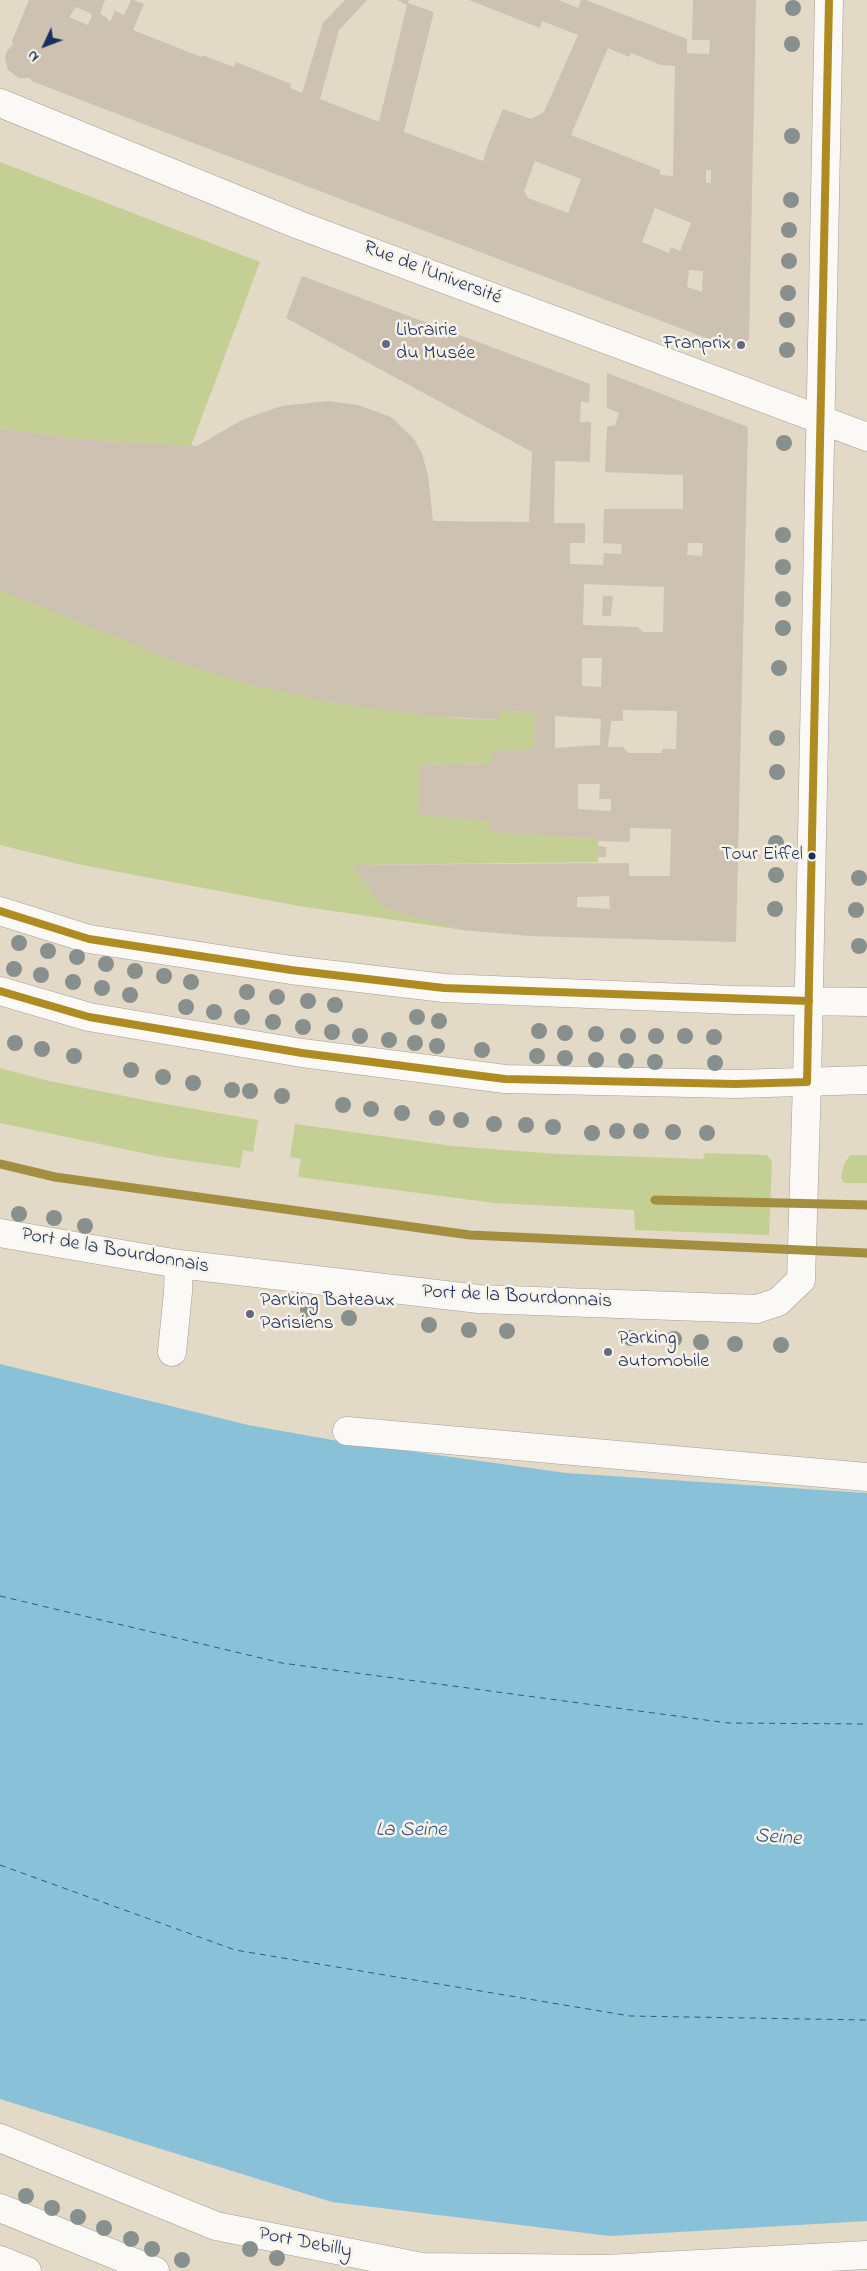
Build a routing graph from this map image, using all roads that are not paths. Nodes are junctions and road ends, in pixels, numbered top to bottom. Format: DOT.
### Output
graph roads {
  1 [pos="829,0"];
  2 [pos="0,103"];
  3 [pos="820,421"];
  4 [pos="867,437"];
  5 [pos="0,911"];
  6 [pos="0,991"];
  7 [pos="809,1001"];
  8 [pos="867,1002"];
  9 [pos="867,1080"];
  10 [pos="807,1082"];
  11 [pos="0,1233"];
  12 [pos="179,1264"];
  13 [pos="172,1352"];
  14 [pos="347,1431"];
  15 [pos="867,1477"];
  16 [pos="0,2138"];
  17 [pos="0,2208"];
  18 [pos="867,2254"];
  19 [pos="0,2260"];
  20 [pos="27,2271"];
  21 [pos="156,2271"];
  1 -- 3 [label="main road, Port de la Bourdonnais"];
  2 -- 3 [label="main road, Rue de l'Université"];
  3 -- 4 [label="main road, Rue de l'Université"];
  3 -- 7 [label="main road, Port de la Bourdonnais"];
  5 -- 7 [label="main road"];
  6 -- 10 [label="main road"];
  7 -- 8 [label="main road"];
  7 -- 10 [label="main road, Port de la Bourdonnais"];
  9 -- 10 [label="main road"];
  10 -- 12 [label="main road, Port de la Bourdonnais"];
  11 -- 12 [label="main road, Port de la Bourdonnais"];
  12 -- 13 [label="main road"];
  14 -- 15 [label="main road"];
  16 -- 18 [label="main road, Port Debilly"];
  17 -- 21 [label="main road"];
  19 -- 20 [label="main road"];
}
